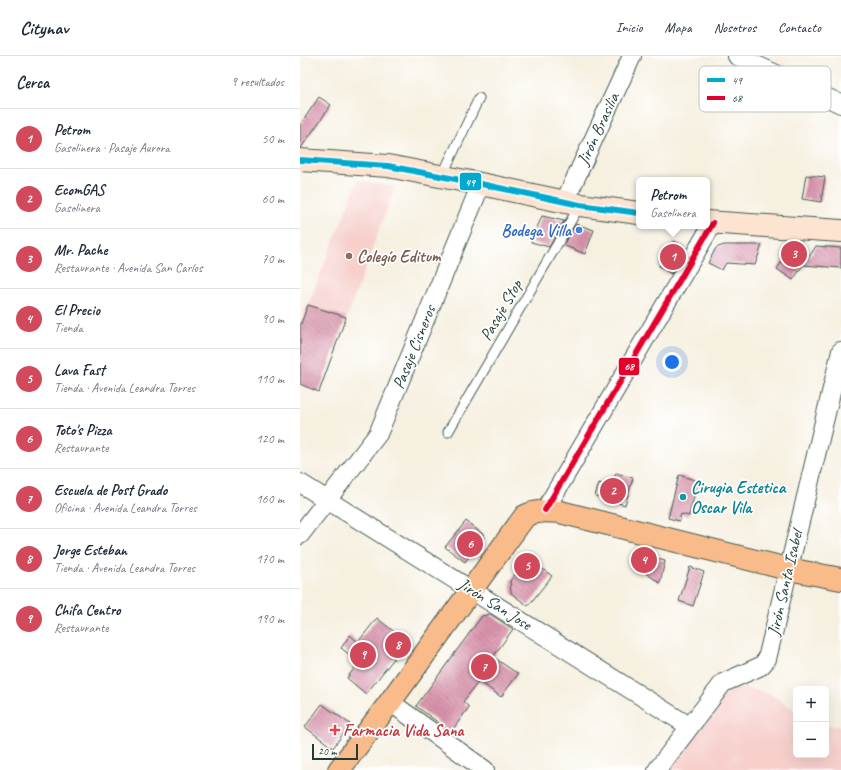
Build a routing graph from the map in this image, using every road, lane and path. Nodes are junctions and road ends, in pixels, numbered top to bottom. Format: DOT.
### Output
graph roads {
  1 [pos="632,56"];
  2 [pos="737,56"];
  3 [pos="759,66"];
  4 [pos="479,98"];
  5 [pos="831,99"];
  6 [pos="841,104"];
  7 [pos="300,160"];
  8 [pos="442,176"];
  9 [pos="480,184"];
  10 [pos="573,203"];
  11 [pos="636,213"];
  12 [pos="710,223"];
  13 [pos="707,229"];
  14 [pos="841,231"];
  15 [pos="841,351"];
  16 [pos="448,432"];
  17 [pos="300,483"];
  18 [pos="327,500"];
  19 [pos="545,510"];
  20 [pos="300,535"];
  21 [pos="788,569"];
  22 [pos="841,579"];
  23 [pos="471,590"];
  24 [pos="390,702"];
  25 [pos="689,726"];
  26 [pos="339,770"];
  27 [pos="485,770"];
  28 [pos="657,770"];
  1 -- 10 [label="street, Jirón Brasilia"];
  2 -- 3 [label="street"];
  4 -- 8 [label="lane"];
  5 -- 6 [label="street"];
  7 -- 8 [label="main road"];
  8 -- 9 [label="main road"];
  9 -- 10 [label="main road"];
  9 -- 18 [label="street, Pasaje Cisneros"];
  10 -- 11 [label="main road"];
  10 -- 16 [label="lane, Pasaje Stop"];
  12 -- 14 [label="main road"];
  13 -- 19 [label="street"];
  15 -- 21 [label="street, Jirón Santa Isabel"];
  17 -- 18 [label="street, Jirón San Jose"];
  18 -- 20 [label="street, Pasaje Cisneros"];
  18 -- 23 [label="street, Jirón San Jose"];
  19 -- 21 [label="main road"];
  19 -- 23 [label="main road"];
  21 -- 22 [label="main road"];
  21 -- 25 [label="street, Jirón Santa Isabel"];
  23 -- 24 [label="main road"];
  23 -- 25 [label="street, Jirón San Jose"];
  24 -- 26 [label="main road"];
  24 -- 27 [label="street"];
  25 -- 28 [label="street, Jirón Santa Isabel"];
}
